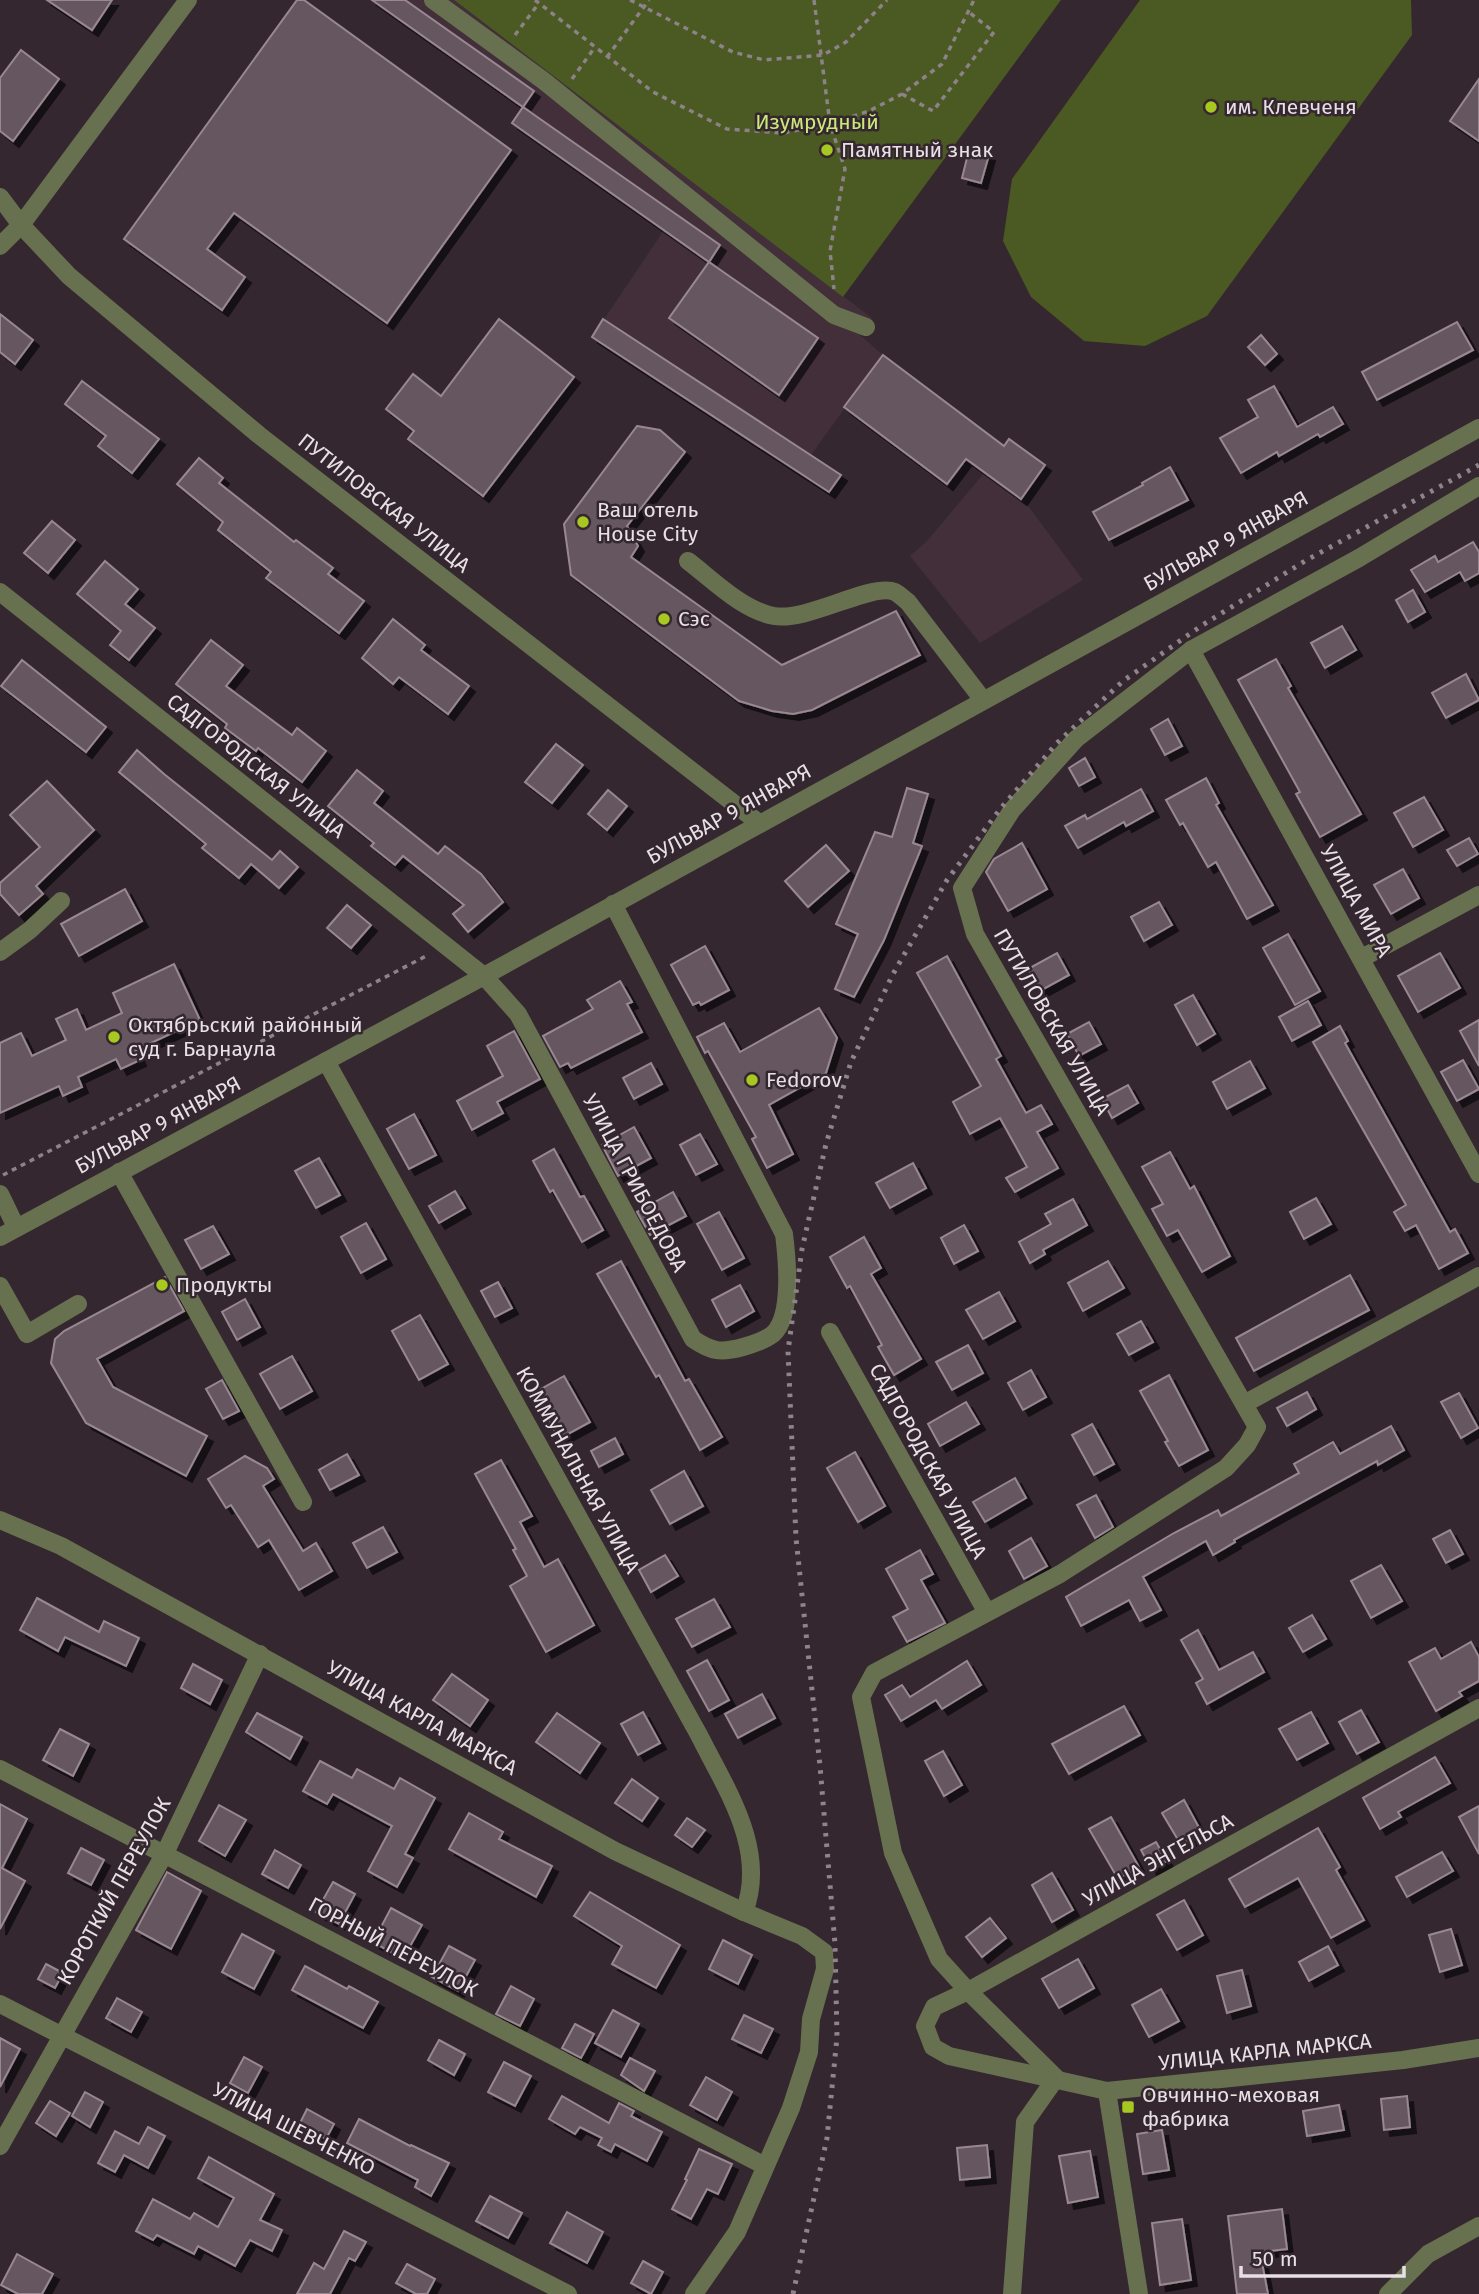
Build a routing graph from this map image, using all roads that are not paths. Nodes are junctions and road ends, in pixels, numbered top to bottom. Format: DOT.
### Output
graph roads {
  1 [pos="188,0"];
  2 [pos="433,0"];
  3 [pos="0,197"];
  4 [pos="21,225"];
  5 [pos="0,246"];
  6 [pos="866,327"];
  7 [pos="1479,428"];
  8 [pos="1479,486"];
  9 [pos="688,561"];
  10 [pos="0,592"];
  11 [pos="1191,650"];
  12 [pos="983,700"];
  13 [pos="759,823"];
  14 [pos="1479,895"];
  15 [pos="61,901"];
  16 [pos="613,904"];
  17 [pos="0,952"];
  18 [pos="1362,958"];
  19 [pos="484,976"];
  20 [pos="326,1061"];
  21 [pos="118,1172"];
  22 [pos="1479,1174"];
  23 [pos="0,1194"];
  24 [pos="16,1227"];
  25 [pos="0,1237"];
  26 [pos="1479,1276"];
  27 [pos="0,1286"];
  28 [pos="78,1304"];
  29 [pos="830,1332"];
  30 [pos="1244,1404"];
  31 [pos="303,1502"];
  32 [pos="0,1520"];
  33 [pos="986,1611"];
  34 [pos="260,1654"];
  35 [pos="1479,1708"];
  36 [pos="0,1769"];
  37 [pos="165,1853"];
  38 [pos="744,1912"];
  39 [pos="968,1991"];
  40 [pos="0,2004"];
  41 [pos="61,2036"];
  42 [pos="1479,2048"];
  43 [pos="1056,2078"];
  44 [pos="1107,2091"];
  45 [pos="0,2146"];
  46 [pos="765,2166"];
  47 [pos="1479,2226"];
  48 [pos="568,2294"];
  49 [pos="694,2294"];
  50 [pos="1012,2294"];
  51 [pos="1139,2294"];
  52 [pos="1388,2294"];
  1 -- 4 [label="street"];
  2 -- 6 [label="street"];
  3 -- 4 [label="street, ПУТИЛОВСКАЯ УЛИЦА"];
  4 -- 5 [label="street"];
  4 -- 13 [label="street, ПУТИЛОВСКАЯ УЛИЦА"];
  7 -- 12 [label="street, БУЛЬВАР 9 ЯНВАРЯ"];
  8 -- 11 [label="street"];
  9 -- 12 [label="street"];
  10 -- 19 [label="street, САДГОРОДСКАЯ УЛИЦА"];
  11 -- 18 [label="street, УЛИЦА МИРА"];
  11 -- 30 [label="street, ПУТИЛОВСКАЯ УЛИЦА"];
  12 -- 13 [label="street, БУЛЬВАР 9 ЯНВАРЯ"];
  13 -- 16 [label="street, БУЛЬВАР 9 ЯНВАРЯ"];
  14 -- 18 [label="street"];
  15 -- 17 [label="street"];
  16 -- 19 [label="street, БУЛЬВАР 9 ЯНВАРЯ"];
  16 -- 19 [label="street, УЛИЦА ГРИБОЕДОВА"];
  18 -- 22 [label="street, УЛИЦА МИРА"];
  19 -- 20 [label="street, БУЛЬВАР 9 ЯНВАРЯ"];
  20 -- 21 [label="street, БУЛЬВАР 9 ЯНВАРЯ"];
  20 -- 38 [label="street, КОММУНАЛЬНАЯ УЛИЦА"];
  21 -- 24 [label="street, БУЛЬВАР 9 ЯНВАРЯ"];
  21 -- 31 [label="street"];
  23 -- 24 [label="street"];
  24 -- 25 [label="street, БУЛЬВАР 9 ЯНВАРЯ"];
  26 -- 30 [label="street"];
  27 -- 28 [label="street"];
  29 -- 33 [label="street, САДГОРОДСКАЯ УЛИЦА"];
  30 -- 33 [label="street, ПУТИЛОВСКАЯ УЛИЦА"];
  32 -- 34 [label="street, УЛИЦА КАРЛА МАРКСА"];
  33 -- 39 [label="street"];
  34 -- 37 [label="street, КОРОТКИЙ ПЕРЕУЛОК"];
  34 -- 38 [label="street, УЛИЦА КАРЛА МАРКСА"];
  35 -- 39 [label="street, УЛИЦА ЭНГЕЛЬСА"];
  36 -- 37 [label="street, ГОРНЫЙ ПЕРЕУЛОК"];
  37 -- 41 [label="street, КОРОТКИЙ ПЕРЕУЛОК"];
  37 -- 46 [label="street, ГОРНЫЙ ПЕРЕУЛОК"];
  38 -- 46 [label="street, УЛИЦА КАРЛА МАРКСА"];
  39 -- 43 [label="street"];
  39 -- 43 [label="street, УЛИЦА ЭНГЕЛЬСА"];
  40 -- 41 [label="street, УЛИЦА ШЕВЧЕНКО"];
  41 -- 45 [label="street, КОРОТКИЙ ПЕРЕУЛОК"];
  41 -- 48 [label="street, УЛИЦА ШЕВЧЕНКО"];
  42 -- 44 [label="street, УЛИЦА КАРЛА МАРКСА"];
  43 -- 44 [label="street, УЛИЦА КАРЛА МАРКСА"];
  43 -- 50 [label="street"];
  44 -- 51 [label="street"];
  46 -- 49 [label="street"];
  47 -- 52 [label="street"];
}
